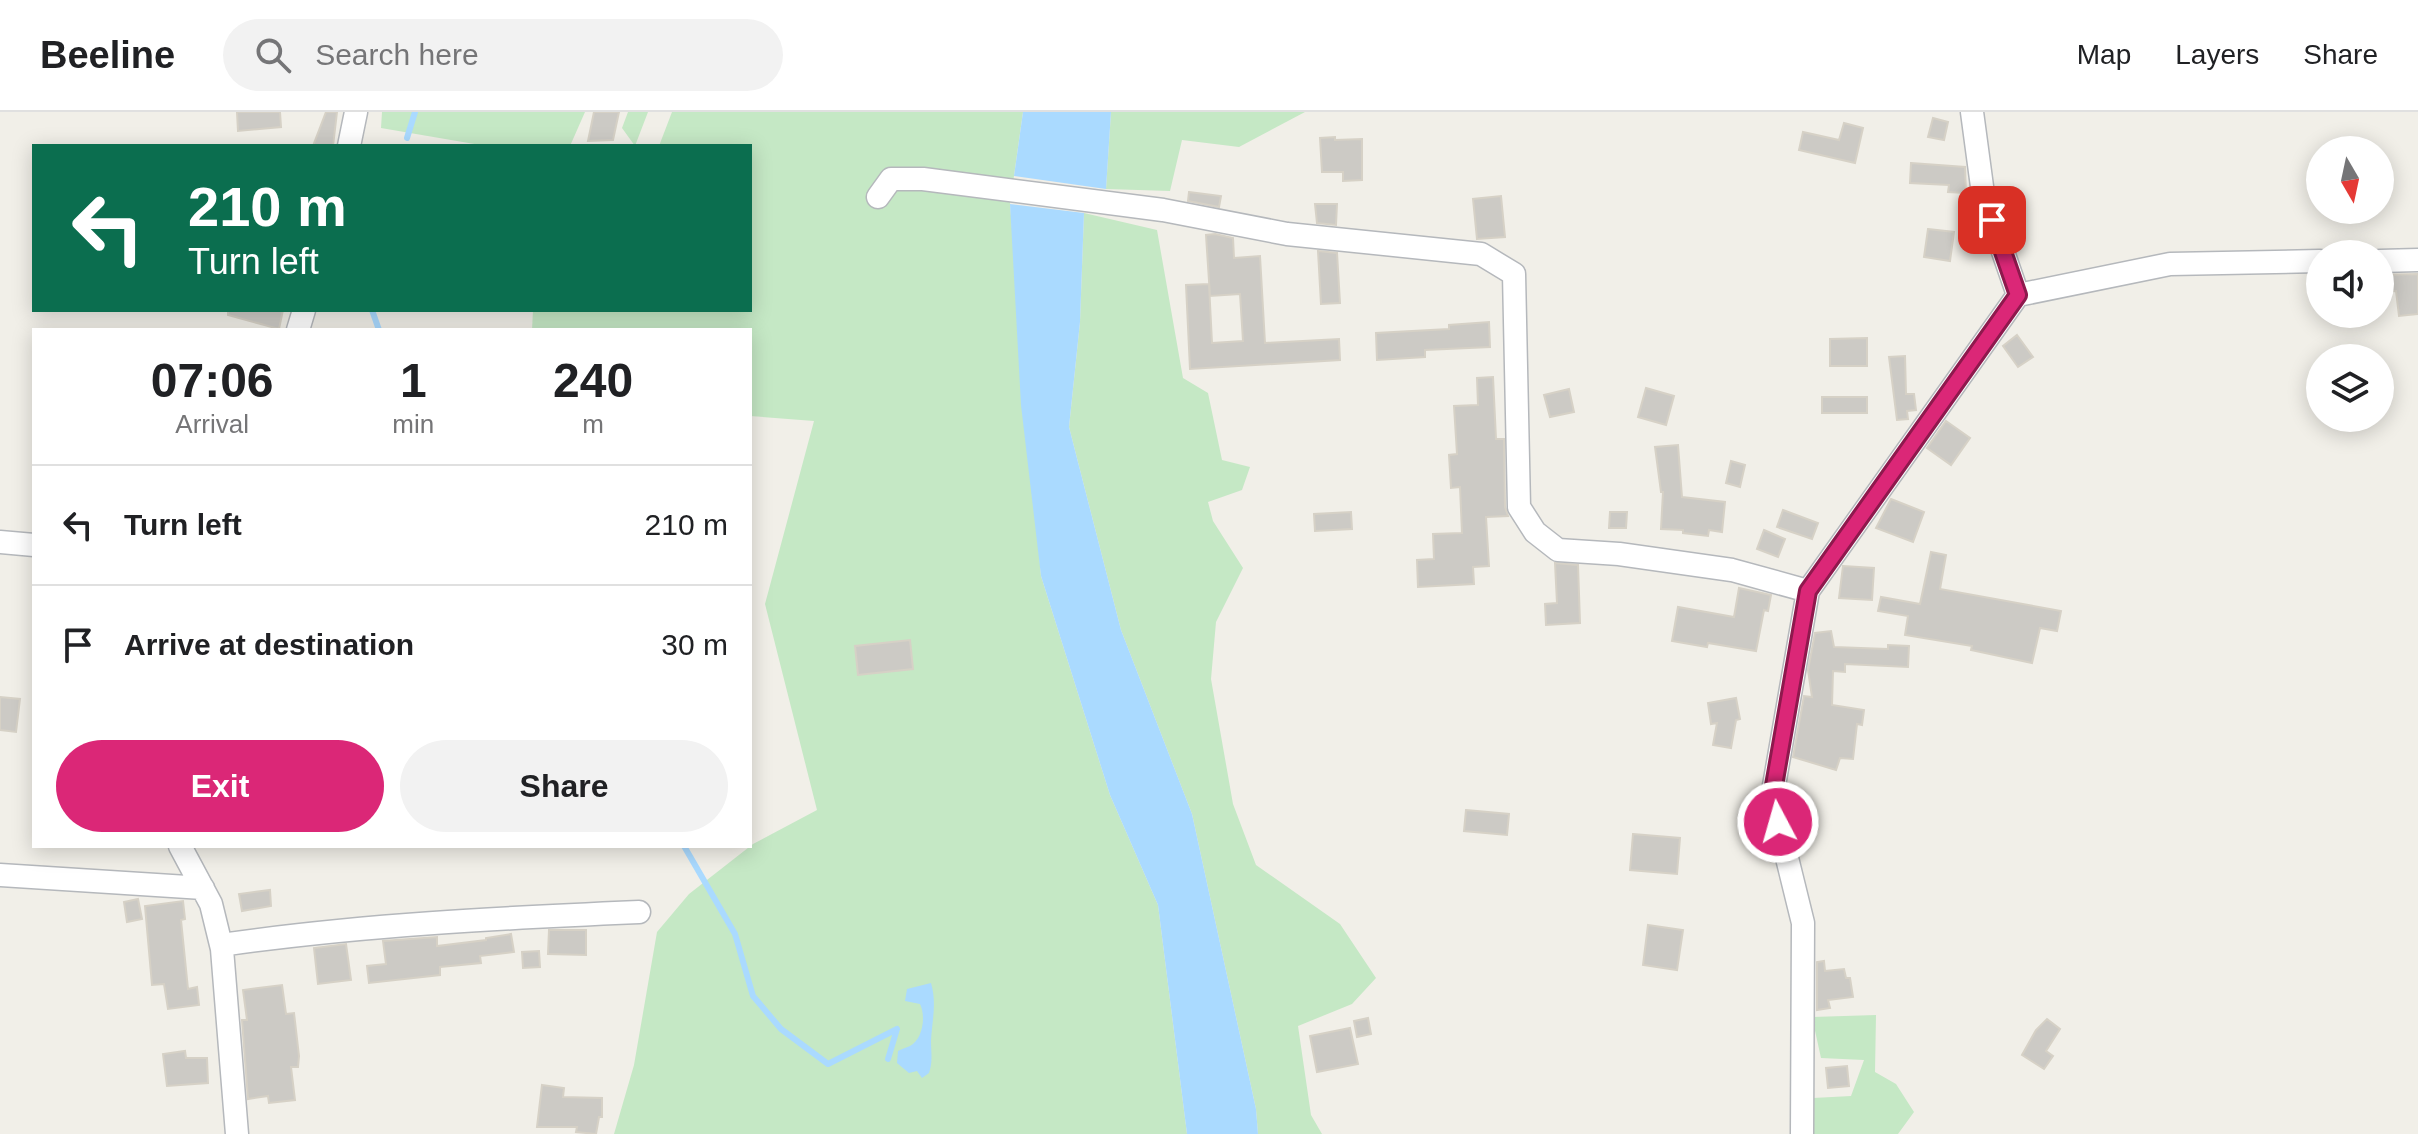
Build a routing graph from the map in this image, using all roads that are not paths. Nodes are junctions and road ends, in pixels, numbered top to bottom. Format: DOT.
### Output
graph roads {
  1 [pos="356,112"];
  2 [pos="1972,112"];
  3 [pos="349,144"];
  4 [pos="878,197"];
  5 [pos="2418,260"];
  6 [pos="2306,261"];
  7 [pos="2394,261"];
  8 [pos="2018,295"];
  9 [pos="0,542"];
  10 [pos="32,545"];
  11 [pos="1808,591"];
  12 [pos="181,848"];
  13 [pos="0,875"];
  14 [pos="203,888"];
  15 [pos="639,912"];
  16 [pos="221,945"];
  17 [pos="237,1134"];
  18 [pos="1802,1134"];
  1 -- 3 [label="street"];
  2 -- 8 [label="street"];
  4 -- 11 [label="street"];
  5 -- 7 [label="street"];
  6 -- 8 [label="street"];
  8 -- 11 [label="street"];
  9 -- 10 [label="street"];
  11 -- 18 [label="street"];
  12 -- 14 [label="street"];
  13 -- 14 [label="street"];
  14 -- 16 [label="street"];
  15 -- 16 [label="street"];
  16 -- 17 [label="street"];
}
